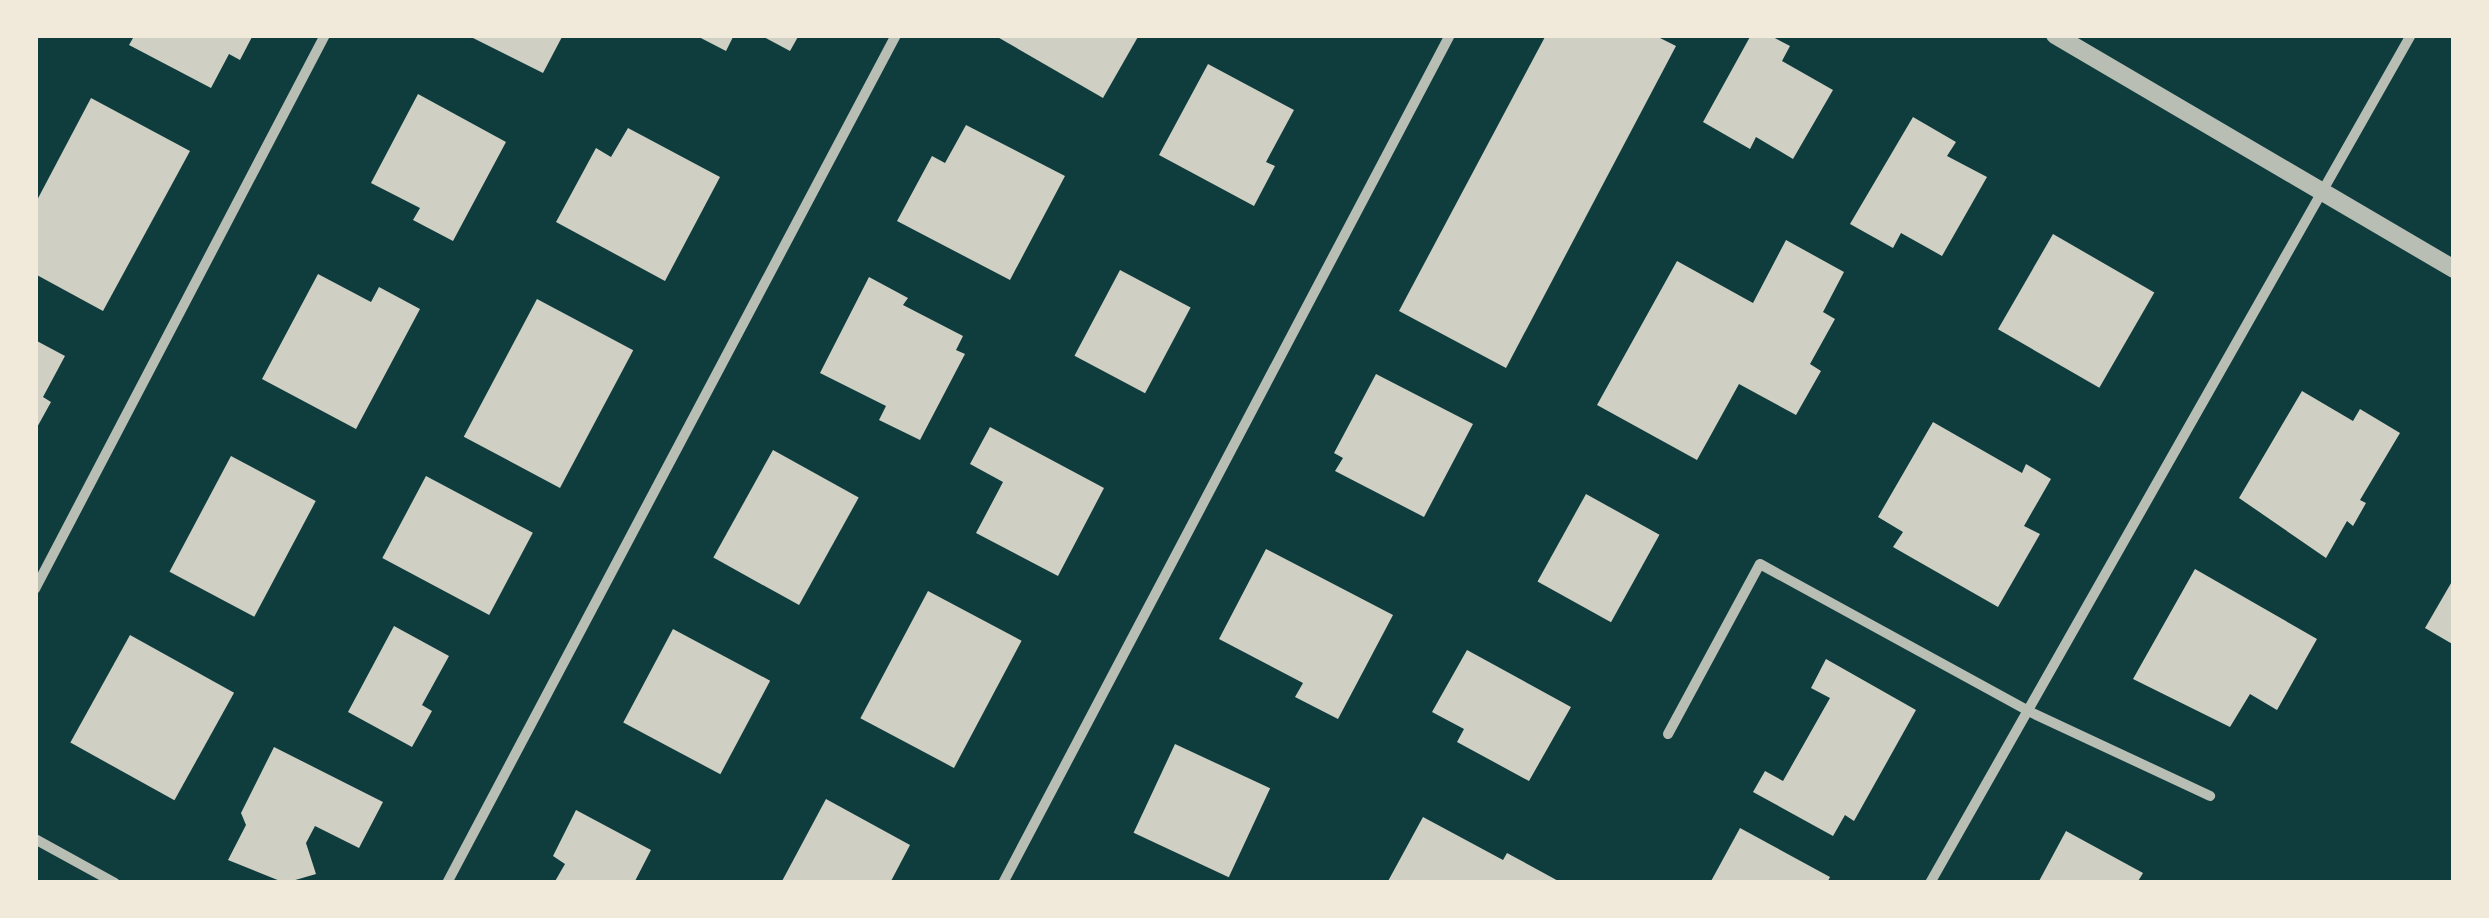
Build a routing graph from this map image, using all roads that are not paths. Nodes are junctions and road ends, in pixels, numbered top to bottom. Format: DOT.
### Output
graph roads {
  1 [pos="325,35"];
  2 [pos="896,35"];
  3 [pos="1450,35"];
  4 [pos="2054,35"];
  5 [pos="2411,35"];
  6 [pos="2325,194"];
  7 [pos="2454,269"];
  8 [pos="35,589"];
  9 [pos="2028,711"];
  10 [pos="1668,734"];
  11 [pos="2210,796"];
  12 [pos="35,838"];
  13 [pos="114,883"];
  14 [pos="447,883"];
  15 [pos="1004,883"];
  16 [pos="1930,883"];
  1 -- 8 [label="street"];
  2 -- 14 [label="street"];
  3 -- 15 [label="street"];
  4 -- 6 [label="street"];
  5 -- 6 [label="street"];
  6 -- 7 [label="street"];
  6 -- 9 [label="street"];
  9 -- 10 [label="street"];
  9 -- 11 [label="street"];
  9 -- 16 [label="street"];
  12 -- 13 [label="street"];
}
